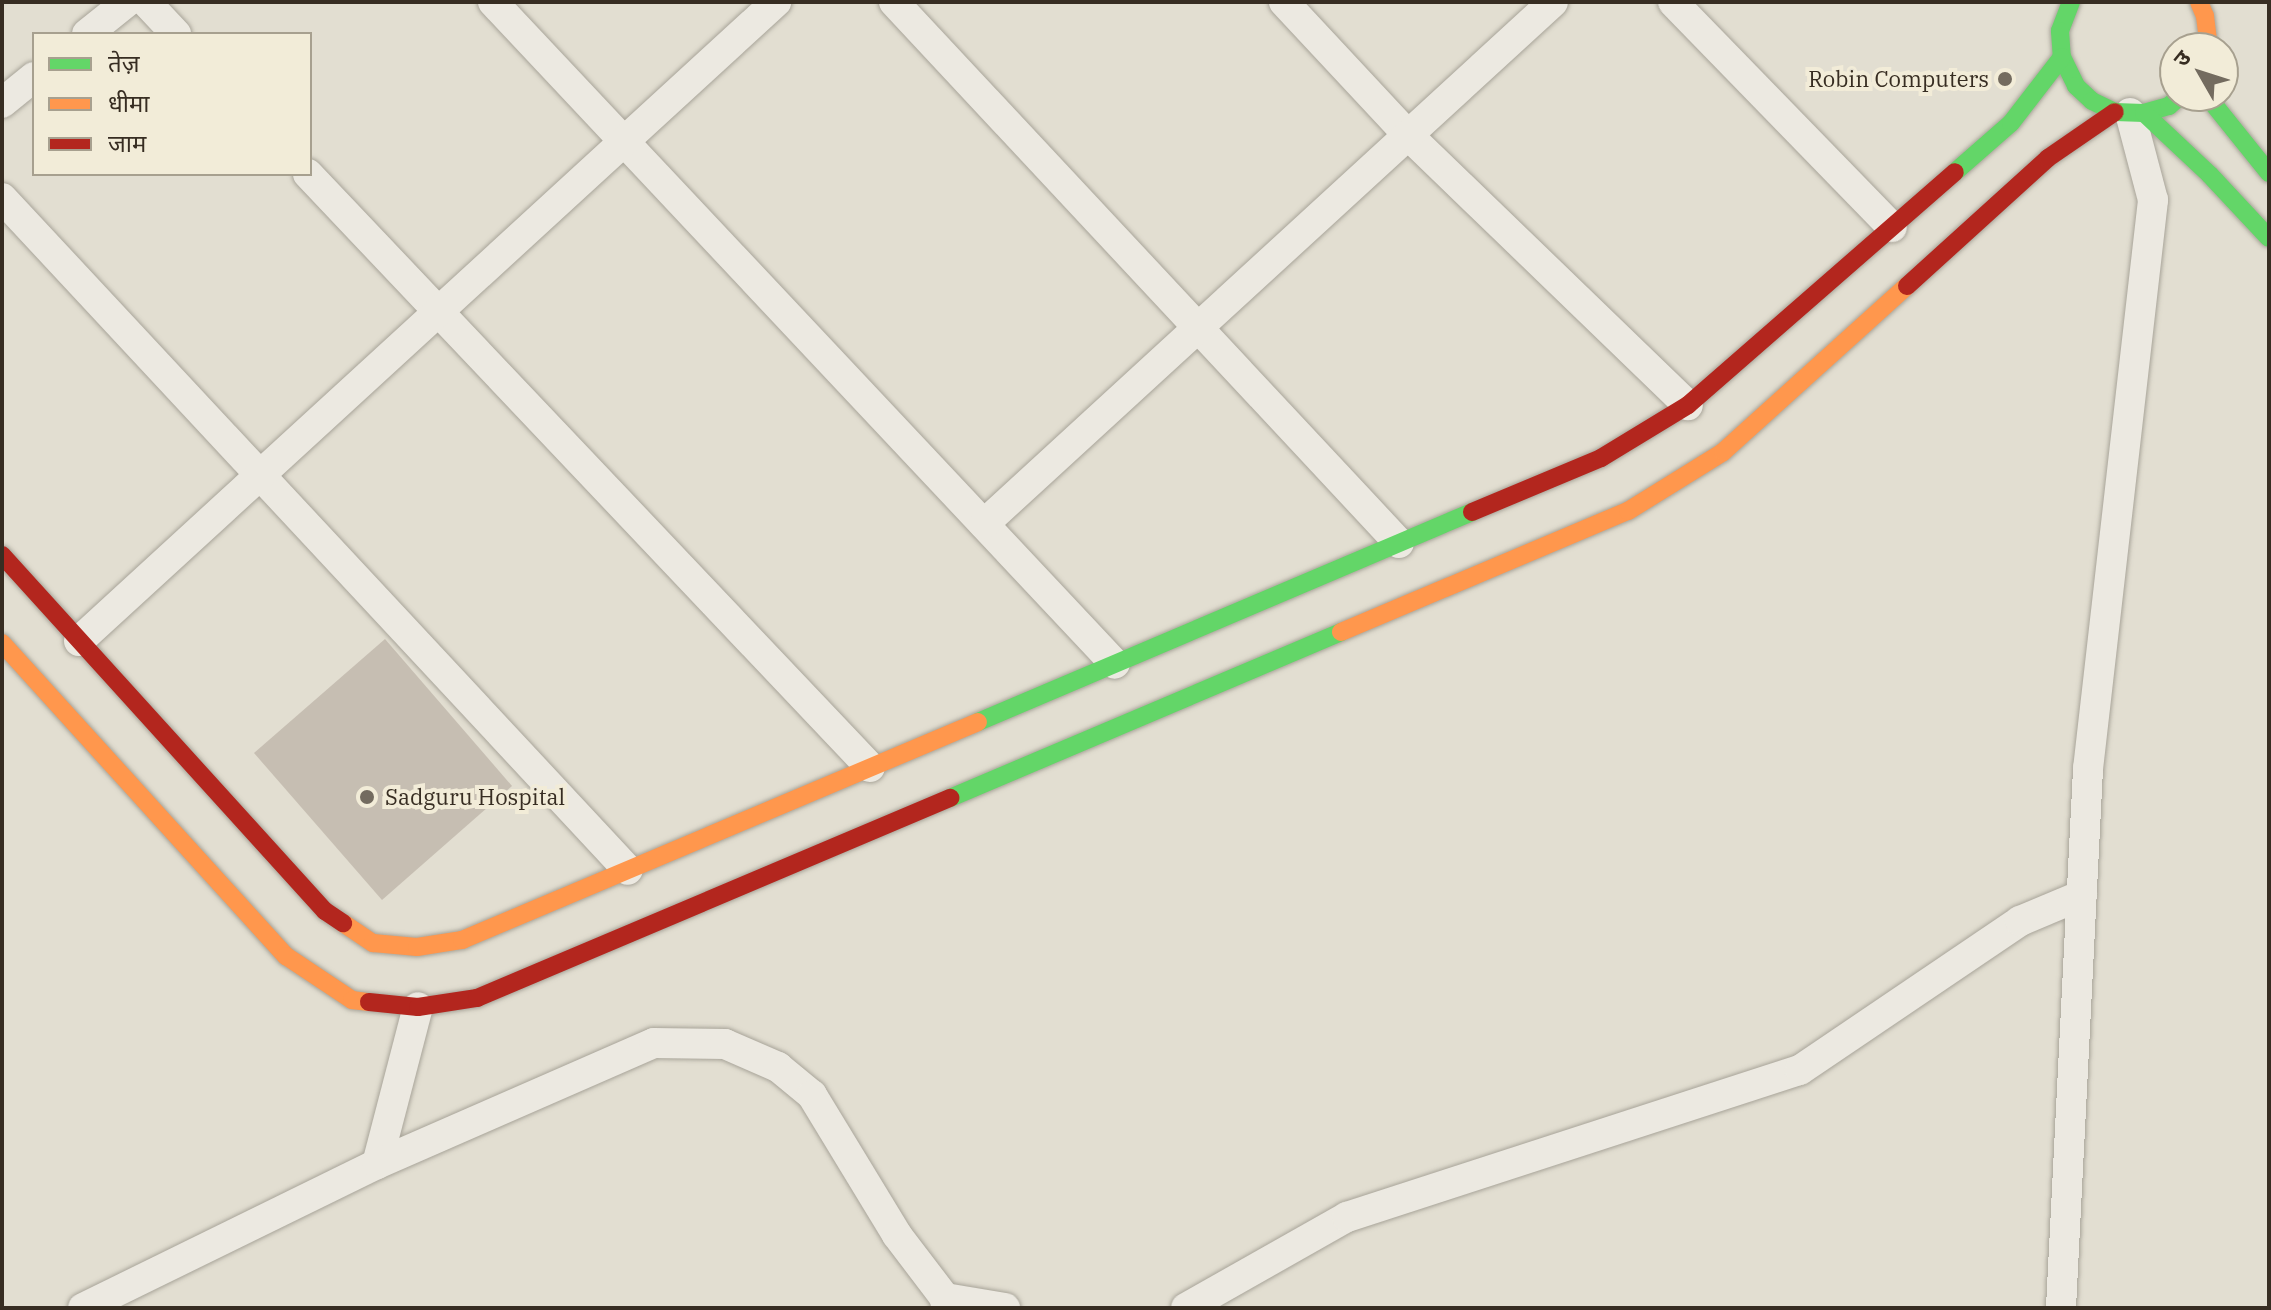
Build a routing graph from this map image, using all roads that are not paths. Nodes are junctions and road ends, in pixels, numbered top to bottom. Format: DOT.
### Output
graph roads {
  1 [pos="127,2"];
  2 [pos="146,2"];
  3 [pos="493,2"];
  4 [pos="776,2"];
  5 [pos="894,2"];
  6 [pos="1284,2"];
  7 [pos="1553,2"];
  8 [pos="1673,2"];
  9 [pos="2071,2"];
  10 [pos="2207,7"];
  11 [pos="90,32"];
  12 [pos="174,32"];
  13 [pos="2208,32"];
  14 [pos="2062,57"];
  15 [pos="32,79"];
  16 [pos="2,103"];
  17 [pos="2159,108"];
  18 [pos="2220,112"];
  19 [pos="2130,113"];
  20 [pos="1408,135"];
  21 [pos="624,141"];
  22 [pos="2269,173"];
  23 [pos="310,176"];
  24 [pos="2,198"];
  25 [pos="1892,227"];
  26 [pos="2269,238"];
  27 [pos="438,312"];
  28 [pos="1198,327"];
  29 [pos="1688,405"];
  30 [pos="260,475"];
  31 [pos="984,524"];
  32 [pos="1402,550"];
  33 [pos="2,555"];
  34 [pos="79,641"];
  35 [pos="2,643"];
  36 [pos="1115,664"];
  37 [pos="870,767"];
  38 [pos="628,870"];
  39 [pos="2082,895"];
  40 [pos="418,1000"];
  41 [pos="377,1164"];
  42 [pos="945,1303"];
  43 [pos="83,1308"];
  44 [pos="1005,1308"];
  45 [pos="1186,1308"];
  46 [pos="2061,1308"];
  1 -- 11 [label="street"];
  2 -- 12 [label="street"];
  3 -- 21 [label="street"];
  4 -- 21 [label="street"];
  5 -- 28 [label="street"];
  6 -- 20 [label="street"];
  7 -- 20 [label="street"];
  8 -- 25 [label="street"];
  9 -- 14 [label="main road"];
  10 -- 13 [label="main road"];
  14 -- 19 [label="main road"];
  14 -- 25 [label="main road"];
  15 -- 16 [label="street"];
  17 -- 19 [label="main road"];
  18 -- 22 [label="main road"];
  19 -- 26 [label="main road"];
  19 -- 39 [label="street"];
  19 -- 40 [label="main road"];
  20 -- 28 [label="street"];
  20 -- 29 [label="street"];
  21 -- 27 [label="street"];
  21 -- 31 [label="street"];
  23 -- 27 [label="street"];
  24 -- 30 [label="street"];
  25 -- 29 [label="main road"];
  27 -- 30 [label="street"];
  27 -- 37 [label="street"];
  28 -- 31 [label="street"];
  28 -- 32 [label="street"];
  29 -- 32 [label="main road"];
  30 -- 34 [label="street"];
  30 -- 38 [label="street"];
  31 -- 36 [label="street"];
  32 -- 36 [label="main road"];
  33 -- 34 [label="main road"];
  34 -- 38 [label="main road"];
  35 -- 40 [label="main road"];
  36 -- 37 [label="main road"];
  37 -- 38 [label="main road"];
  39 -- 45 [label="street"];
  39 -- 46 [label="street"];
  40 -- 41 [label="street"];
  41 -- 42 [label="street"];
  41 -- 43 [label="street"];
  42 -- 44 [label="street"];
}
